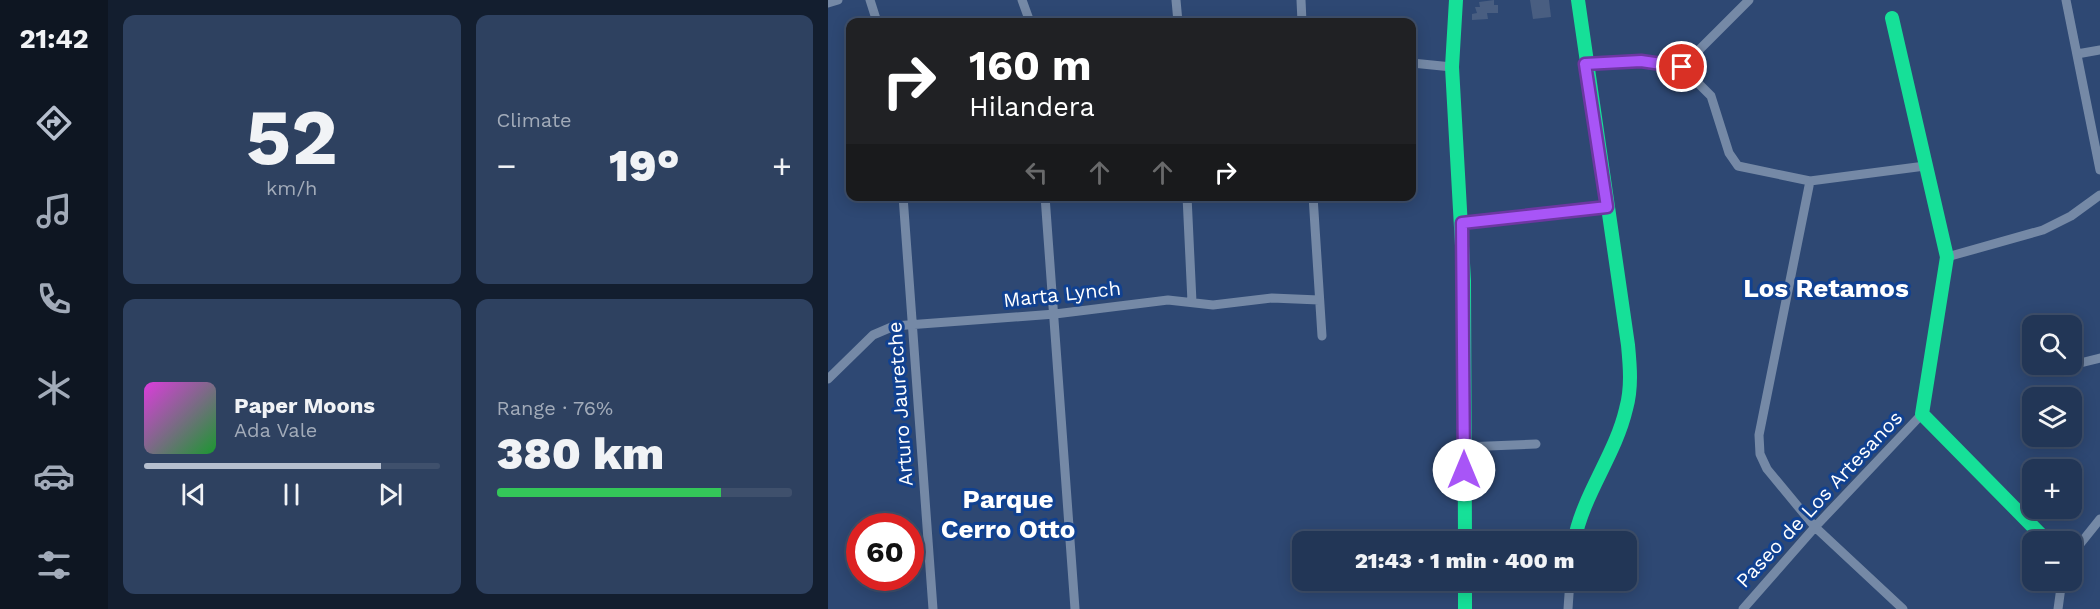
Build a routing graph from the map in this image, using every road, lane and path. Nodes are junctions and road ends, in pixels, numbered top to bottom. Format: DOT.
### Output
graph roads {
  1 [pos="838,0"];
  2 [pos="870,0"];
  3 [pos="1022,0"];
  4 [pos="1176,0"];
  5 [pos="1301,0"];
  6 [pos="1456,0"];
  7 [pos="1578,0"];
  8 [pos="1749,0"];
  9 [pos="2066,0"];
  10 [pos="828,3"];
  11 [pos="876,18"];
  12 [pos="1029,18"];
  13 [pos="1178,18"];
  14 [pos="1302,18"];
  15 [pos="1892,18"];
  16 [pos="2100,50"];
  17 [pos="2077,54"];
  18 [pos="1416,63"];
  19 [pos="1585,64"];
  20 [pos="1452,67"];
  21 [pos="1682,67"];
  22 [pos="1925,166"];
  23 [pos="2100,170"];
  24 [pos="1810,182"];
  25 [pos="2100,195"];
  26 [pos="903,201"];
  27 [pos="1045,201"];
  28 [pos="1187,201"];
  29 [pos="1313,201"];
  30 [pos="1607,207"];
  31 [pos="1462,223"];
  32 [pos="1947,257"];
  33 [pos="1319,300"];
  34 [pos="1192,302"];
  35 [pos="1055,314"];
  36 [pos="912,324"];
  37 [pos="1322,336"];
  38 [pos="2100,358"];
  39 [pos="2082,362"];
  40 [pos="828,380"];
  41 [pos="1922,414"];
  42 [pos="1536,444"];
  43 [pos="1464,447"];
  44 [pos="2100,519"];
  45 [pos="1815,527"];
  46 [pos="1465,531"];
  47 [pos="1576,531"];
  48 [pos="2036,531"];
  49 [pos="2082,542"];
  50 [pos="1465,591"];
  51 [pos="1569,591"];
  52 [pos="2060,591"];
  53 [pos="933,609"];
  54 [pos="1075,609"];
  55 [pos="1465,609"];
  56 [pos="1568,609"];
  57 [pos="1743,609"];
  58 [pos="1903,609"];
  59 [pos="2058,609"];
  1 -- 10 [label="street"];
  2 -- 11 [label="street"];
  3 -- 12 [label="street"];
  4 -- 13 [label="street"];
  5 -- 14 [label="street"];
  6 -- 20 [label="street"];
  7 -- 19 [label="street"];
  8 -- 21 [label="street"];
  9 -- 17 [label="street"];
  15 -- 22 [label="street"];
  16 -- 17 [label="street"];
  17 -- 23 [label="street"];
  18 -- 20 [label="street"];
  19 -- 21 [label="street"];
  19 -- 30 [label="street"];
  20 -- 31 [label="street"];
  21 -- 24 [label="street"];
  22 -- 24 [label="street"];
  22 -- 32 [label="street"];
  24 -- 45 [label="street"];
  25 -- 32 [label="street"];
  26 -- 36 [label="street, Arturo Jauretche"];
  27 -- 35 [label="street"];
  28 -- 34 [label="street"];
  29 -- 33 [label="street"];
  30 -- 31 [label="street"];
  30 -- 47 [label="street"];
  31 -- 43 [label="street"];
  32 -- 41 [label="street"];
  33 -- 34 [label="street, Marta Lynch"];
  33 -- 37 [label="street"];
  34 -- 35 [label="street, Marta Lynch"];
  35 -- 36 [label="street, Marta Lynch"];
  35 -- 54 [label="street"];
  36 -- 40 [label="street, Marta Lynch"];
  36 -- 53 [label="street, Arturo Jauretche"];
  38 -- 39 [label="street"];
  41 -- 45 [label="street, Paseo de Los Artesanos"];
  41 -- 48 [label="street"];
  42 -- 43 [label="street"];
  43 -- 46 [label="street"];
  44 -- 49 [label="street"];
  45 -- 57 [label="street, Paseo de Los Artesanos"];
  45 -- 58 [label="street"];
  50 -- 55 [label="street"];
  51 -- 56 [label="street"];
  52 -- 59 [label="street"];
}
